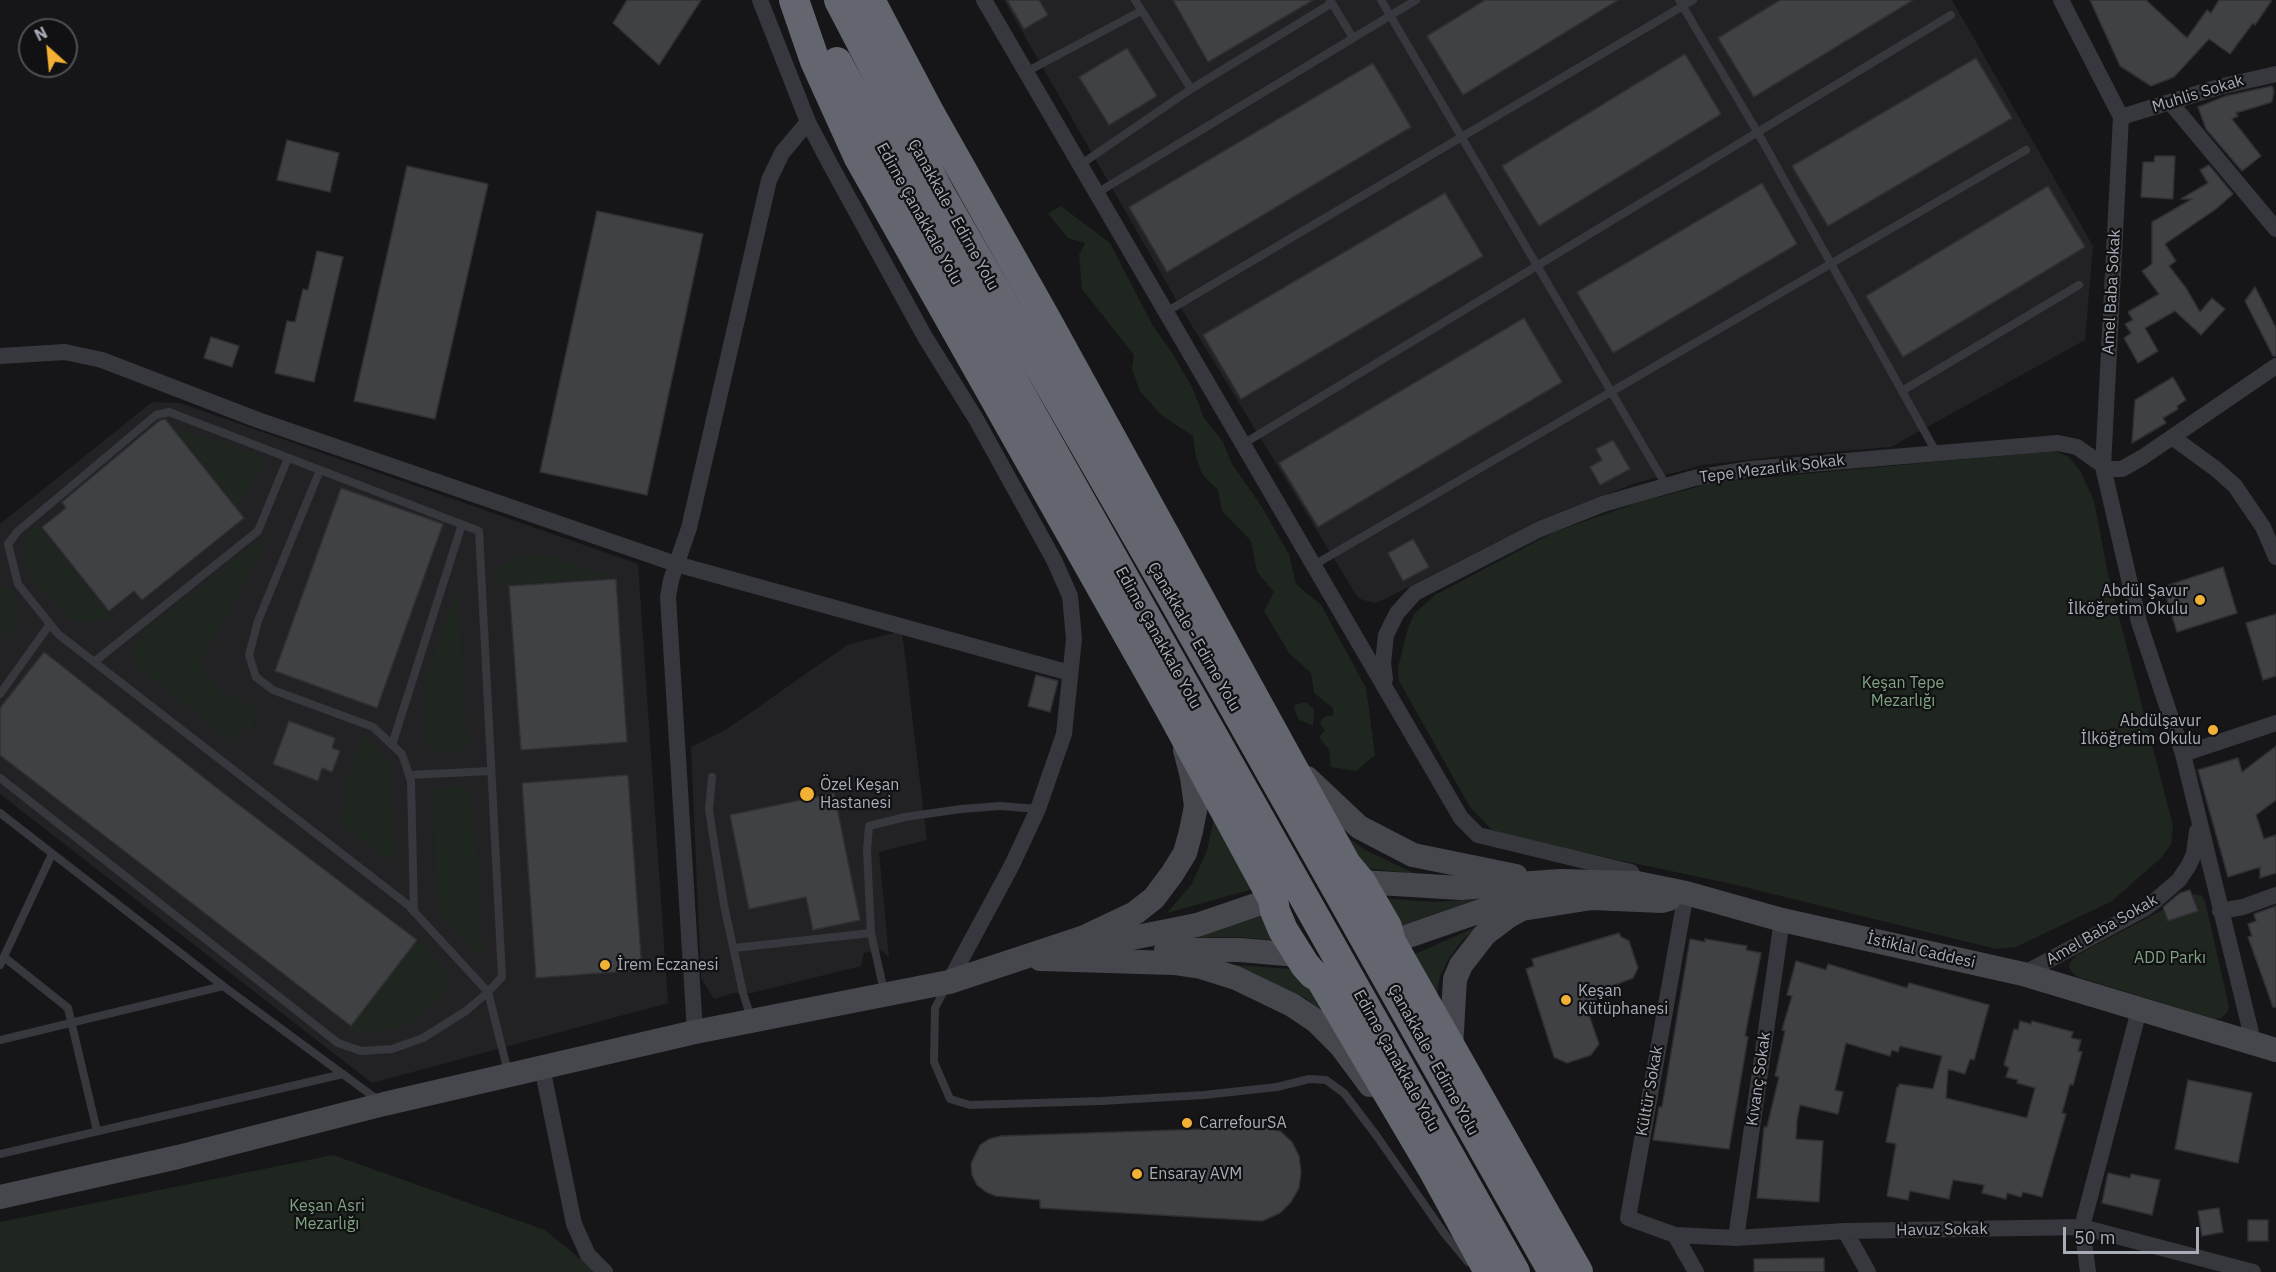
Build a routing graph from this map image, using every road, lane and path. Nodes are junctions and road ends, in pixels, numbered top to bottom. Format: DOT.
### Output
graph roads {
  1 [pos="760,0"];
  2 [pos="794,0"];
  3 [pos="807,0"];
  4 [pos="839,0"];
  5 [pos="870,0"];
  6 [pos="984,0"];
  7 [pos="1135,0"];
  8 [pos="1381,0"];
  9 [pos="1416,0"];
  10 [pos="1693,0"];
  11 [pos="2061,0"];
  12 [pos="1331,1"];
  13 [pos="1681,3"];
  14 [pos="1141,11"];
  15 [pos="1951,15"];
  16 [pos="1390,16"];
  17 [pos="1353,38"];
  18 [pos="1026,72"];
  19 [pos="2276,74"];
  20 [pos="1191,89"];
  21 [pos="2170,102"];
  22 [pos="2121,117"];
  23 [pos="808,122"];
  24 [pos="1758,133"];
  25 [pos="1461,138"];
  26 [pos="2026,150"];
  27 [pos="1080,165"];
  28 [pos="1097,193"];
  29 [pos="926,198"];
  30 [pos="2276,229"];
  31 [pos="1831,264"];
  32 [pos="1536,267"];
  33 [pos="2079,285"];
  34 [pos="1166,312"];
  35 [pos="0,356"];
  36 [pos="2276,366"];
  37 [pos="1902,391"];
  38 [pos="1611,392"];
  39 [pos="2172,437"];
  40 [pos="1243,444"];
  41 [pos="1936,452"];
  42 [pos="288,458"];
  43 [pos="2103,467"];
  44 [pos="320,470"];
  45 [pos="1666,485"];
  46 [pos="2248,504"];
  47 [pos="462,524"];
  48 [pos="2276,525"];
  49 [pos="2276,557"];
  50 [pos="676,564"];
  51 [pos="1314,565"];
  52 [pos="50,624"];
  53 [pos="94,662"];
  54 [pos="1070,672"];
  55 [pos="1385,685"];
  56 [pos="0,694"];
  57 [pos="1172,711"];
  58 [pos="2276,723"];
  59 [pos="392,746"];
  60 [pos="1284,754"];
  61 [pos="2183,754"];
  62 [pos="491,771"];
  63 [pos="409,775"];
  64 [pos="712,777"];
  65 [pos="0,778"];
  66 [pos="1038,809"];
  67 [pos="0,813"];
  68 [pos="2197,815"];
  69 [pos="52,854"];
  70 [pos="1354,873"];
  71 [pos="1637,883"];
  72 [pos="1556,892"];
  73 [pos="1686,893"];
  74 [pos="2276,895"];
  75 [pos="1274,899"];
  76 [pos="2220,911"];
  77 [pos="414,912"];
  78 [pos="1782,920"];
  79 [pos="871,933"];
  80 [pos="1391,942"];
  81 [pos="734,948"];
  82 [pos="1298,955"];
  83 [pos="1026,958"];
  84 [pos="2,961"];
  85 [pos="2024,974"];
  86 [pos="1320,978"];
  87 [pos="949,982"];
  88 [pos="224,986"];
  89 [pos="488,992"];
  90 [pos="885,994"];
  91 [pos="2139,1010"];
  92 [pos="752,1021"];
  93 [pos="71,1022"];
  94 [pos="695,1032"];
  95 [pos="0,1040"];
  96 [pos="1451,1047"];
  97 [pos="2265,1048"];
  98 [pos="542,1068"];
  99 [pos="343,1074"];
  100 [pos="508,1075"];
  101 [pos="384,1104"];
  102 [pos="97,1131"];
  103 [pos="0,1154"];
  104 [pos="1435,1173"];
  105 [pos="0,1197"];
  106 [pos="1628,1218"];
  107 [pos="2082,1227"];
  108 [pos="1845,1231"];
  109 [pos="1675,1235"];
  110 [pos="1736,1238"];
  111 [pos="605,1272"];
  112 [pos="1477,1272"];
  113 [pos="1489,1272"];
  114 [pos="1515,1272"];
  115 [pos="1553,1272"];
  116 [pos="1578,1272"];
  117 [pos="1696,1272"];
  118 [pos="1868,1272"];
  119 [pos="2088,1272"];
  120 [pos="2253,1272"];
  1 -- 23 [label="street"];
  2 -- 57 [label="highway"];
  3 -- 29 [label="highway, Edirne Çanakkale Yolu"];
  4 -- 29 [label="highway, Çanakkale - Edirne Yolu"];
  5 -- 60 [label="highway"];
  6 -- 18 [label="street"];
  7 -- 14 [label="lane"];
  8 -- 16 [label="lane"];
  9 -- 16 [label="lane"];
  10 -- 13 [label="lane"];
  11 -- 22 [label="street"];
  12 -- 17 [label="lane"];
  12 -- 20 [label="lane"];
  13 -- 24 [label="lane"];
  13 -- 25 [label="lane"];
  14 -- 18 [label="lane"];
  14 -- 20 [label="lane"];
  15 -- 24 [label="lane"];
  16 -- 17 [label="lane"];
  16 -- 25 [label="lane"];
  17 -- 28 [label="lane"];
  18 -- 27 [label="street"];
  19 -- 21 [label="street, Muhlis Sokak"];
  20 -- 27 [label="lane"];
  21 -- 22 [label="street, Muhlis Sokak"];
  21 -- 30 [label="street"];
  22 -- 43 [label="street, Amel Baba Sokak"];
  23 -- 50 [label="street"];
  23 -- 54 [label="street"];
  24 -- 31 [label="lane"];
  24 -- 32 [label="lane"];
  25 -- 32 [label="lane"];
  25 -- 34 [label="lane"];
  26 -- 31 [label="lane"];
  27 -- 28 [label="street"];
  28 -- 34 [label="street"];
  29 -- 114 [label="highway, Edirne Çanakkale Yolu, bridge"];
  29 -- 115 [label="highway, Çanakkale - Edirne Yolu, bridge"];
  31 -- 37 [label="lane"];
  31 -- 38 [label="lane"];
  32 -- 38 [label="lane"];
  32 -- 40 [label="lane"];
  33 -- 37 [label="lane"];
  34 -- 40 [label="street"];
  35 -- 50 [label="street"];
  36 -- 39 [label="street"];
  37 -- 41 [label="lane"];
  38 -- 45 [label="lane"];
  38 -- 51 [label="lane"];
  39 -- 43 [label="street"];
  39 -- 46 [label="street"];
  40 -- 51 [label="street"];
  41 -- 43 [label="street, Tepe Mezarlık Sokak"];
  41 -- 45 [label="street, Tepe Mezarlık Sokak"];
  42 -- 44 [label="lane"];
  42 -- 52 [label="lane"];
  42 -- 53 [label="lane"];
  43 -- 61 [label="street, Amel Baba Sokak"];
  44 -- 47 [label="lane"];
  44 -- 59 [label="lane"];
  45 -- 55 [label="street, Tepe Mezarlık Sokak"];
  46 -- 48 [label="street"];
  46 -- 49 [label="street"];
  47 -- 59 [label="lane"];
  47 -- 62 [label="lane"];
  50 -- 54 [label="street"];
  50 -- 94 [label="street"];
  51 -- 55 [label="street"];
  52 -- 53 [label="lane"];
  52 -- 56 [label="lane"];
  53 -- 77 [label="lane"];
  54 -- 66 [label="street"];
  55 -- 71 [label="street"];
  57 -- 75 [label="highway"];
  57 -- 83 [label="street"];
  58 -- 61 [label="street"];
  59 -- 63 [label="lane"];
  60 -- 70 [label="highway"];
  60 -- 72 [label="street"];
  61 -- 68 [label="street, Amel Baba Sokak"];
  62 -- 63 [label="lane"];
  62 -- 89 [label="lane"];
  63 -- 77 [label="lane"];
  64 -- 81 [label="lane"];
  65 -- 89 [label="lane"];
  66 -- 79 [label="lane"];
  66 -- 87 [label="street"];
  67 -- 69 [label="lane"];
  68 -- 76 [label="street, Amel Baba Sokak"];
  68 -- 85 [label="street, Amel Baba Sokak"];
  69 -- 84 [label="lane"];
  69 -- 88 [label="lane"];
  70 -- 72 [label="street"];
  70 -- 75 [label="highway"];
  70 -- 80 [label="highway"];
  71 -- 72 [label="street, İstiklal Caddesi"];
  71 -- 73 [label="street, İstiklal Caddesi"];
  72 -- 73 [label="street"];
  72 -- 80 [label="street"];
  72 -- 96 [label="street"];
  73 -- 78 [label="street, İstiklal Caddesi"];
  73 -- 106 [label="street, Kültür Sokak"];
  74 -- 76 [label="street"];
  75 -- 82 [label="highway"];
  75 -- 83 [label="street"];
  76 -- 97 [label="street, Amel Baba Sokak"];
  77 -- 89 [label="lane"];
  78 -- 85 [label="street, İstiklal Caddesi"];
  78 -- 110 [label="street, Kıvanç Sokak"];
  79 -- 81 [label="lane"];
  79 -- 90 [label="lane"];
  80 -- 86 [label="highway"];
  80 -- 96 [label="highway"];
  81 -- 92 [label="lane"];
  82 -- 83 [label="street"];
  82 -- 86 [label="highway"];
  83 -- 87 [label="street"];
  83 -- 104 [label="street"];
  84 -- 93 [label="lane"];
  85 -- 91 [label="street, İstiklal Caddesi"];
  86 -- 104 [label="highway"];
  87 -- 90 [label="street"];
  87 -- 112 [label="lane"];
  88 -- 93 [label="lane"];
  88 -- 99 [label="lane"];
  89 -- 100 [label="lane"];
  90 -- 92 [label="street"];
  91 -- 97 [label="street, İstiklal Caddesi"];
  91 -- 107 [label="street"];
  92 -- 94 [label="street"];
  93 -- 95 [label="lane"];
  93 -- 102 [label="lane"];
  94 -- 98 [label="street"];
  96 -- 116 [label="highway"];
  98 -- 100 [label="street"];
  98 -- 111 [label="street"];
  99 -- 101 [label="lane"];
  99 -- 102 [label="lane"];
  100 -- 101 [label="street"];
  101 -- 105 [label="street"];
  102 -- 103 [label="lane"];
  104 -- 113 [label="highway"];
  106 -- 109 [label="street, Havuz Sokak"];
  107 -- 108 [label="street, Havuz Sokak"];
  107 -- 119 [label="street"];
  107 -- 120 [label="street, Havuz Sokak"];
  108 -- 110 [label="street, Havuz Sokak"];
  108 -- 118 [label="street"];
  109 -- 110 [label="street, Havuz Sokak"];
  109 -- 117 [label="street"];
}
